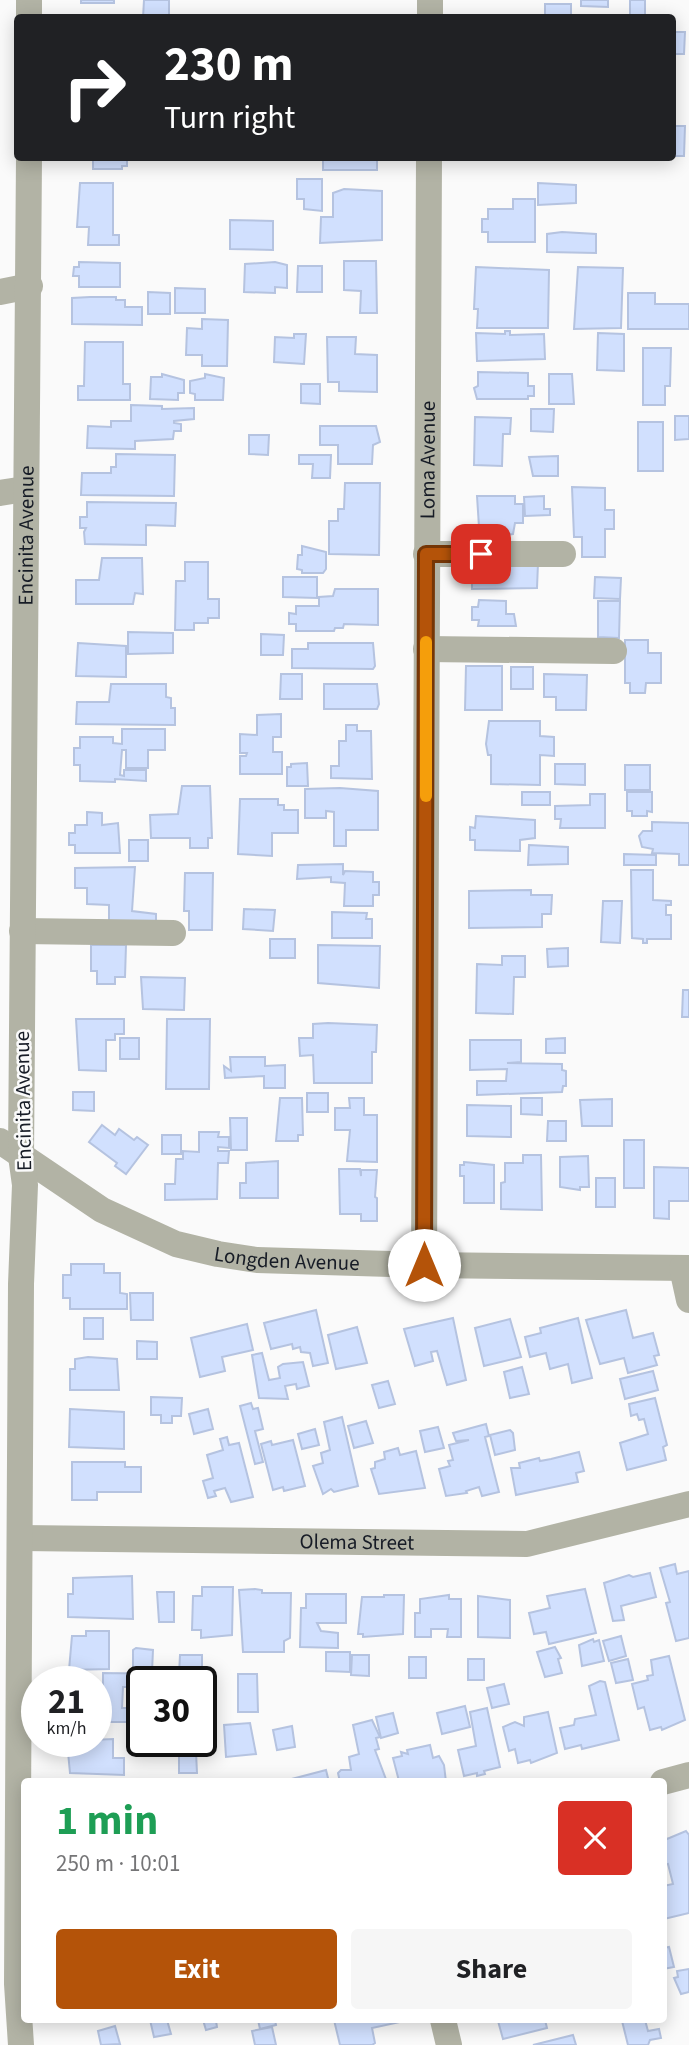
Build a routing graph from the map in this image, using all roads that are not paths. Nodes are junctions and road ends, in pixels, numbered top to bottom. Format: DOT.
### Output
graph roads {
  1 [pos="29,161"];
  2 [pos="429,161"];
  3 [pos="30,286"];
  4 [pos="0,292"];
  5 [pos="13,491"];
  6 [pos="426,554"];
  7 [pos="563,554"];
  8 [pos="426,649"];
  9 [pos="614,651"];
  10 [pos="11,803"];
  11 [pos="22,931"];
  12 [pos="173,933"];
  13 [pos="10,1148"];
  14 [pos="424,1265"];
  15 [pos="686,1268"];
  16 [pos="11,1286"];
  17 [pos="689,1300"];
  18 [pos="689,1504"];
  19 [pos="21,1538"];
  20 [pos="689,1775"];
  21 [pos="22,1778"];
  22 [pos="667,1781"];
  23 [pos="21,1951"];
  24 [pos="444,2023"];
  25 [pos="21,2045"];
  26 [pos="449,2045"];
  1 -- 3 [label="street, Encinita Avenue"];
  2 -- 6 [label="street, Loma Avenue"];
  3 -- 4 [label="street"];
  3 -- 5 [label="street, Encinita Avenue"];
  5 -- 10 [label="street, Encinita Avenue"];
  6 -- 7 [label="street"];
  6 -- 8 [label="street, Loma Avenue"];
  8 -- 9 [label="street"];
  8 -- 14 [label="street, Loma Avenue"];
  10 -- 11 [label="street, Encinita Avenue"];
  11 -- 12 [label="street"];
  11 -- 13 [label="street, Encinita Avenue"];
  13 -- 14 [label="street, Longden Avenue"];
  13 -- 16 [label="street, Encinita Avenue"];
  14 -- 15 [label="street, Longden Avenue"];
  15 -- 17 [label="street"];
  16 -- 19 [label="street, Encinita Avenue"];
  18 -- 19 [label="street, Olema Street"];
  19 -- 21 [label="street, Encinita Avenue"];
  20 -- 22 [label="street"];
  23 -- 25 [label="street, Encinita Avenue"];
  24 -- 26 [label="street"];
}
